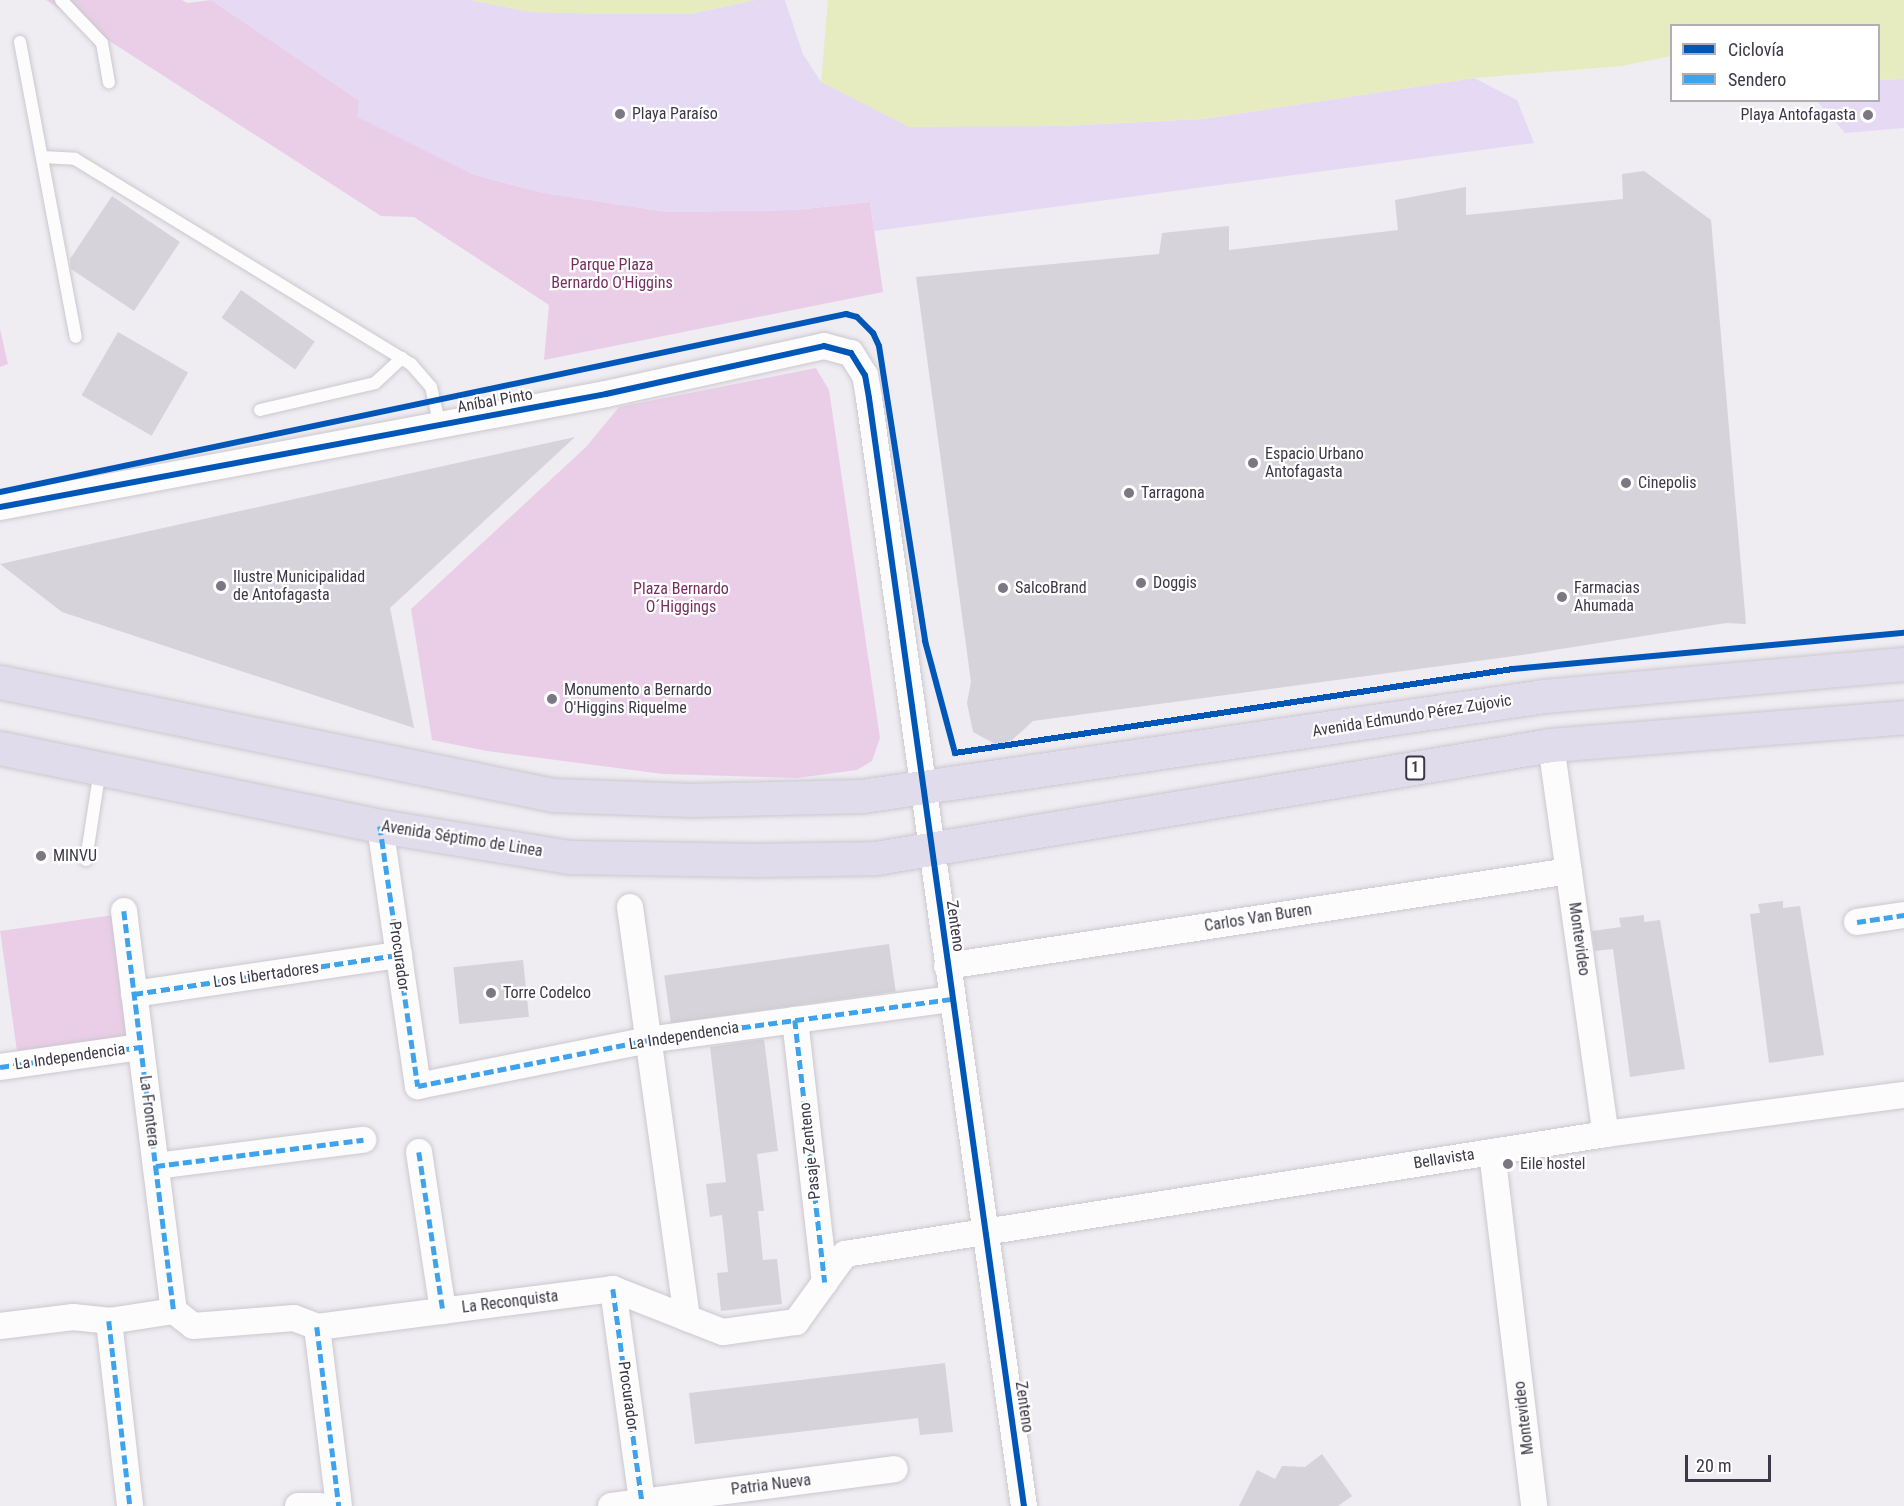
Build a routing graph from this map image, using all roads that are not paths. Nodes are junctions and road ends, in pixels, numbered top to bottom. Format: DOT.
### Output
graph roads {
  1 [pos="61,0"];
  2 [pos="20,42"];
  3 [pos="109,82"];
  4 [pos="42,157"];
  5 [pos="76,338"];
  6 [pos="851,353"];
  7 [pos="402,358"];
  8 [pos="260,410"];
  9 [pos="440,425"];
  10 [pos="0,507"];
  11 [pos="1904,664"];
  12 [pos="0,682"];
  13 [pos="1904,717"];
  14 [pos="1551,745"];
  15 [pos="0,748"];
  16 [pos="100,769"];
  17 [pos="922,788"];
  18 [pos="380,826"];
  19 [pos="930,849"];
  20 [pos="86,860"];
  21 [pos="1569,871"];
  22 [pos="630,907"];
  23 [pos="124,911"];
  24 [pos="1904,915"];
  25 [pos="1857,922"];
  26 [pos="399,955"];
  27 [pos="947,966"];
  28 [pos="134,994"];
  29 [pos="952,999"];
  30 [pos="795,1020"];
  31 [pos="648,1040"];
  32 [pos="141,1047"];
  33 [pos="0,1068"];
  34 [pos="418,1086"];
  35 [pos="1904,1095"];
  36 [pos="1606,1134"];
  37 [pos="363,1140"];
  38 [pos="419,1152"];
  39 [pos="1492,1152"];
  40 [pos="156,1166"];
  41 [pos="985,1230"];
  42 [pos="825,1282"];
  43 [pos="613,1289"];
  44 [pos="174,1311"];
  45 [pos="443,1311"];
  46 [pos="687,1318"];
  47 [pos="109,1321"];
  48 [pos="0,1326"];
  49 [pos="317,1327"];
  50 [pos="894,1469"];
  51 [pos="642,1502"];
  52 [pos="130,1506"];
  53 [pos="298,1506"];
  54 [pos="320,1506"];
  55 [pos="339,1506"];
  56 [pos="611,1506"];
  57 [pos="1024,1506"];
  58 [pos="1534,1506"];
  1 -- 3 [label="lane"];
  2 -- 4 [label="lane"];
  4 -- 5 [label="lane"];
  4 -- 7 [label="lane"];
  6 -- 9 [label="street, Aníbal Pinto"];
  6 -- 17 [label="street, Zenteno"];
  7 -- 8 [label="lane"];
  7 -- 9 [label="lane"];
  9 -- 10 [label="street, Aníbal Pinto"];
  11 -- 17 [label="highway, Avenida Edmundo Pérez Zujovic"];
  12 -- 17 [label="highway"];
  13 -- 14 [label="highway, 1"];
  14 -- 19 [label="highway, 1"];
  14 -- 21 [label="street, Montevideo"];
  15 -- 16 [label="highway, Avenida Séptimo de Linea"];
  16 -- 18 [label="highway, Avenida Séptimo de Linea"];
  16 -- 20 [label="lane"];
  17 -- 19 [label="street, Zenteno"];
  18 -- 19 [label="highway, Avenida Séptimo de Linea"];
  18 -- 26 [label="street, Procurador"];
  19 -- 27 [label="street, Zenteno"];
  21 -- 27 [label="street, Carlos Van Buren"];
  21 -- 36 [label="street, Montevideo"];
  22 -- 31 [label="street"];
  23 -- 28 [label="street, La Frontera"];
  24 -- 25 [label="street"];
  26 -- 28 [label="street, Los Libertadores"];
  26 -- 34 [label="street, Procurador"];
  27 -- 29 [label="street, Zenteno"];
  28 -- 32 [label="street, La Frontera"];
  29 -- 30 [label="street, La Independencia"];
  29 -- 41 [label="street, Zenteno"];
  30 -- 31 [label="street, La Independencia"];
  30 -- 42 [label="street, Pasaje Zenteno"];
  31 -- 34 [label="street, La Independencia"];
  31 -- 46 [label="street"];
  32 -- 33 [label="street, La Independencia"];
  32 -- 40 [label="street, La Frontera"];
  35 -- 36 [label="street, Bellavista"];
  36 -- 39 [label="street, Bellavista"];
  37 -- 40 [label="street"];
  38 -- 45 [label="street"];
  39 -- 41 [label="street, Bellavista"];
  39 -- 58 [label="street, Montevideo"];
  40 -- 44 [label="street, La Frontera"];
  41 -- 42 [label="street, La Reconquista"];
  41 -- 57 [label="street, Zenteno"];
  42 -- 46 [label="street, La Reconquista"];
  43 -- 45 [label="street, La Reconquista"];
  43 -- 46 [label="street, La Reconquista"];
  43 -- 51 [label="street, Procurador"];
  44 -- 47 [label="street"];
  44 -- 49 [label="street, La Reconquista"];
  45 -- 49 [label="street, La Reconquista"];
  47 -- 48 [label="street"];
  47 -- 52 [label="street"];
  49 -- 55 [label="street"];
  50 -- 51 [label="street, Patria Nueva"];
  51 -- 56 [label="street, Patria Nueva"];
  53 -- 54 [label="street"];
}
